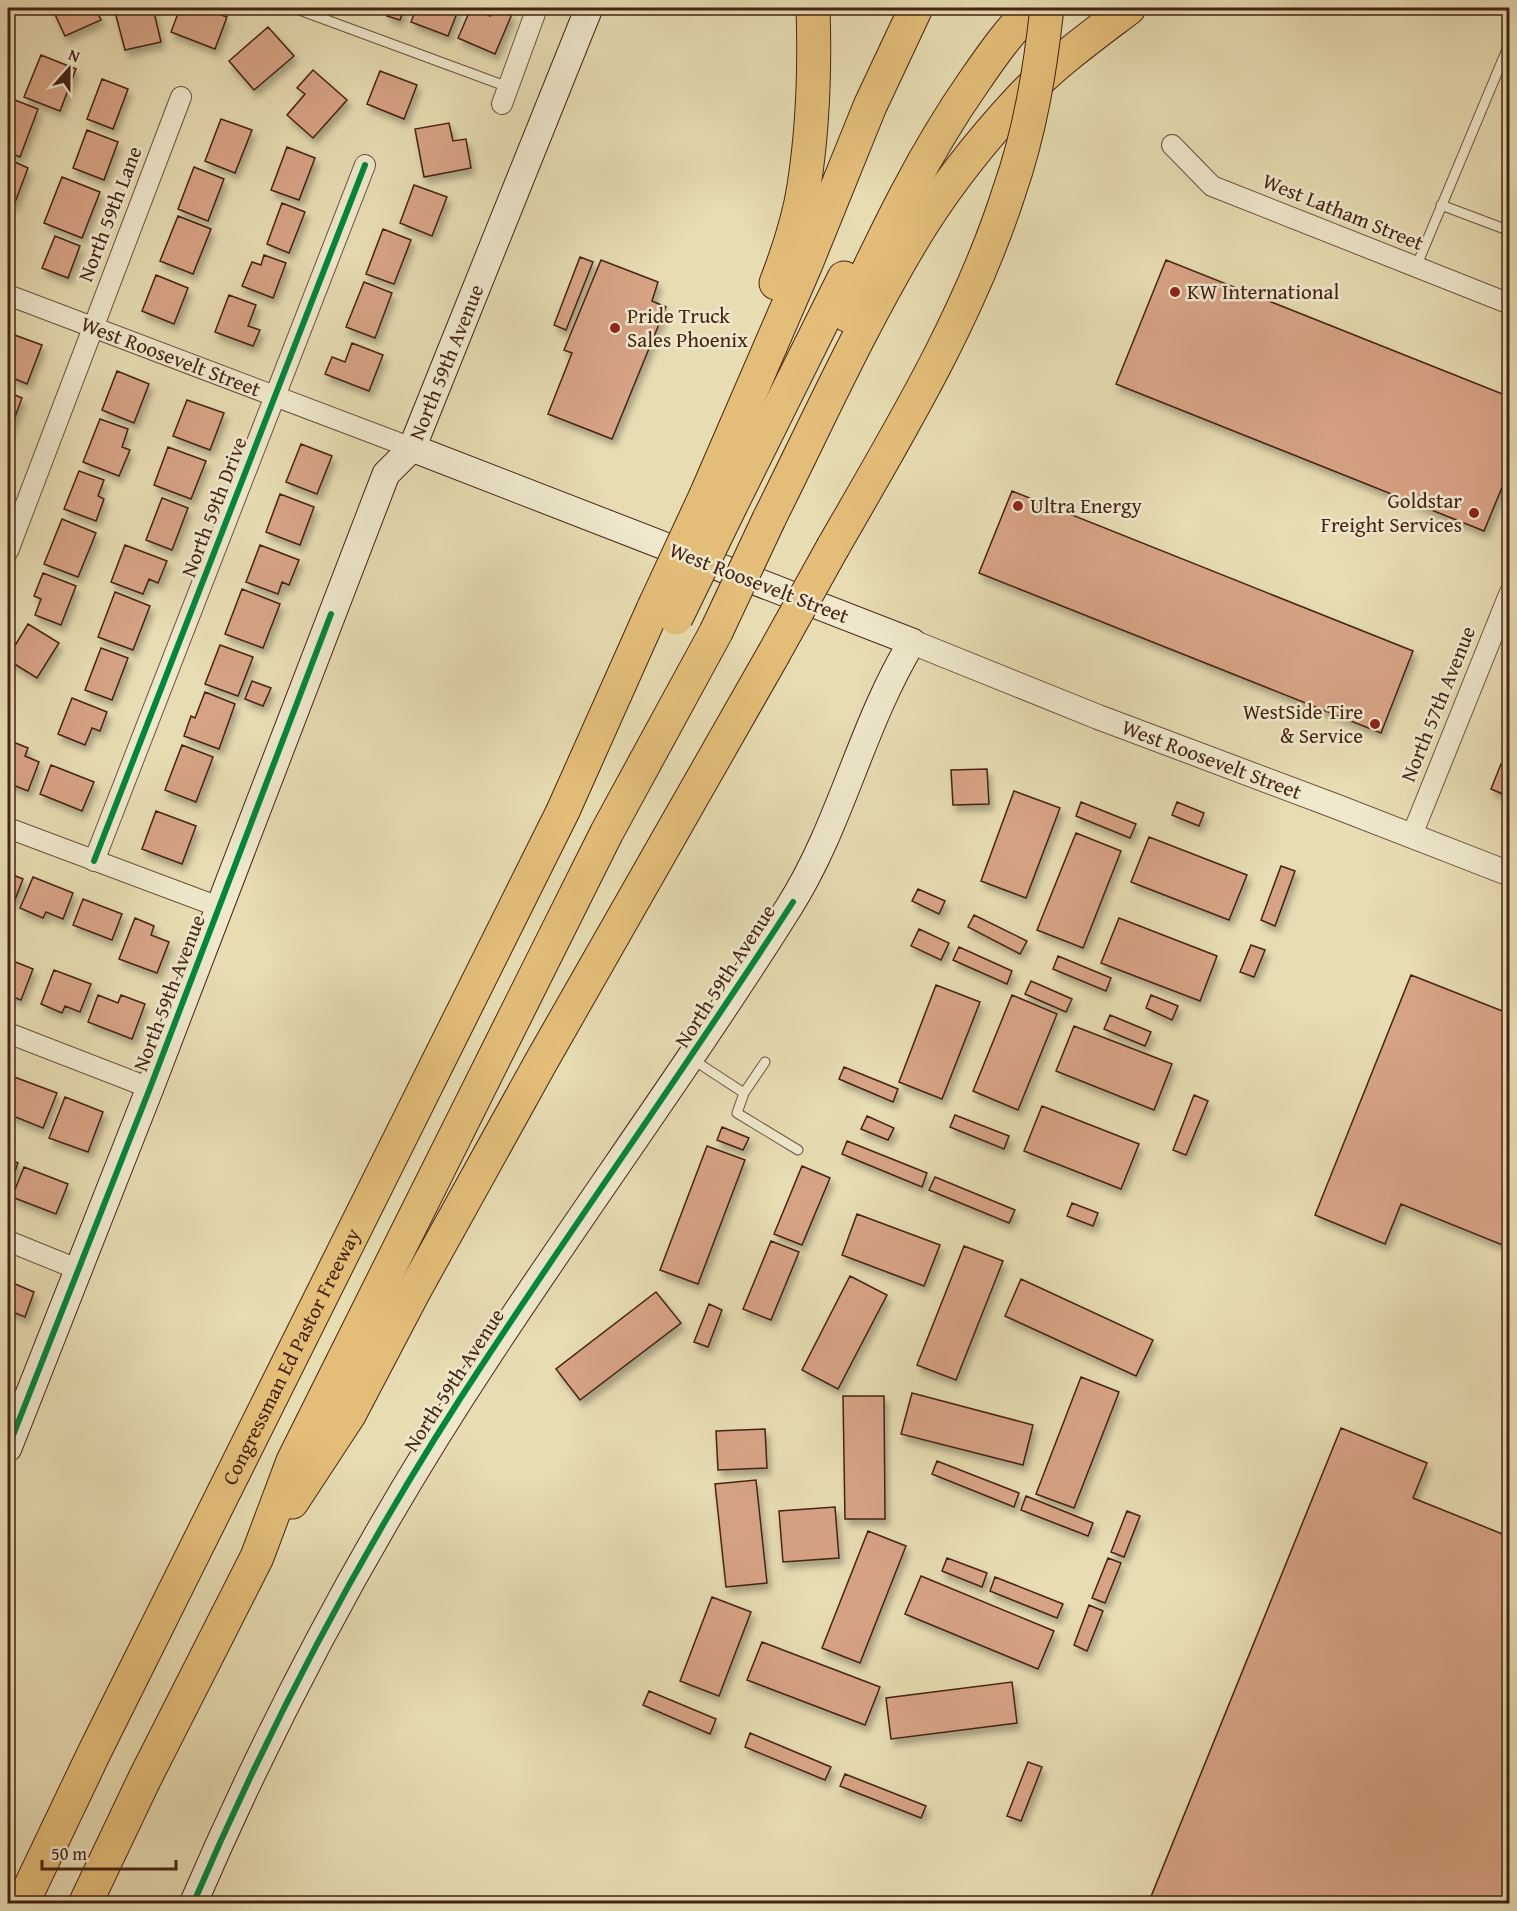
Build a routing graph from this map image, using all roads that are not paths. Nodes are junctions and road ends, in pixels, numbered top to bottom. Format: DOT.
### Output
graph roads {
  1 [pos="294,8"];
  2 [pos="537,8"];
  3 [pos="589,8"];
  4 [pos="813,8"];
  5 [pos="915,8"];
  6 [pos="1006,8"];
  7 [pos="1033,8"];
  8 [pos="1047,8"];
  9 [pos="1129,8"];
  10 [pos="1509,42"];
  11 [pos="505,96"];
  12 [pos="181,97"];
  13 [pos="1172,146"];
  14 [pos="366,165"];
  15 [pos="1441,206"];
  16 [pos="1509,231"];
  17 [pos="1416,267"];
  18 [pos="8,295"];
  19 [pos="1509,304"];
  20 [pos="92,328"];
  21 [pos="274,396"];
  22 [pos="412,448"];
  23 [pos="729,504"];
  24 [pos="8,551"];
  25 [pos="1509,592"];
  26 [pos="677,617"];
  27 [pos="912,642"];
  28 [pos="8,828"];
  29 [pos="1412,835"];
  30 [pos="94,861"];
  31 [pos="1509,874"];
  32 [pos="219,908"];
  33 [pos="8,1034"];
  34 [pos="690,1058"];
  35 [pos="765,1062"];
  36 [pos="150,1088"];
  37 [pos="744,1093"];
  38 [pos="798,1150"];
  39 [pos="8,1241"];
  40 [pos="77,1269"];
  41 [pos="8,1448"];
  42 [pos="257,1557"];
  43 [pos="21,1904"];
  44 [pos="85,1904"];
  45 [pos="193,1904"];
  1 -- 11 [label="lane"];
  2 -- 11 [label="street"];
  3 -- 22 [label="main road, North 59th Avenue"];
  4 -- 23 [label="highway"];
  5 -- 23 [label="highway"];
  6 -- 23 [label="highway"];
  7 -- 23 [label="highway"];
  8 -- 42 [label="highway, bridge"];
  9 -- 23 [label="highway"];
  10 -- 15 [label="lane"];
  12 -- 20 [label="street, North 59th Lane"];
  13 -- 17 [label="street, West Latham Street"];
  14 -- 21 [label="street, North 59th Drive"];
  15 -- 16 [label="lane"];
  15 -- 17 [label="lane"];
  17 -- 19 [label="street, West Latham Street"];
  18 -- 20 [label="street, West Roosevelt Street"];
  20 -- 21 [label="street, West Roosevelt Street"];
  20 -- 24 [label="street, North 59th Lane"];
  21 -- 22 [label="street, West Roosevelt Street"];
  21 -- 30 [label="street, North 59th Drive"];
  22 -- 27 [label="main road, West Roosevelt Street"];
  22 -- 32 [label="main road, North 59th Avenue"];
  23 -- 26 [label="highway, bridge"];
  23 -- 26 [label="highway, bridge"];
  23 -- 26 [label="highway"];
  25 -- 29 [label="street, North 57th Avenue"];
  26 -- 42 [label="highway"];
  26 -- 43 [label="highway, Congressman Ed Pastor Freeway"];
  27 -- 29 [label="street, West Roosevelt Street"];
  27 -- 34 [label="main road, North 59th Avenue"];
  28 -- 30 [label="street"];
  29 -- 31 [label="street, West Roosevelt Street"];
  30 -- 32 [label="street"];
  32 -- 36 [label="main road, North 59th Avenue"];
  33 -- 36 [label="street"];
  34 -- 37 [label="lane"];
  34 -- 45 [label="main road, North 59th Avenue"];
  35 -- 37 [label="lane"];
  36 -- 40 [label="main road, North 59th Avenue"];
  37 -- 38 [label="lane"];
  39 -- 40 [label="street"];
  40 -- 41 [label="main road, North 59th Avenue"];
  42 -- 44 [label="highway"];
}
